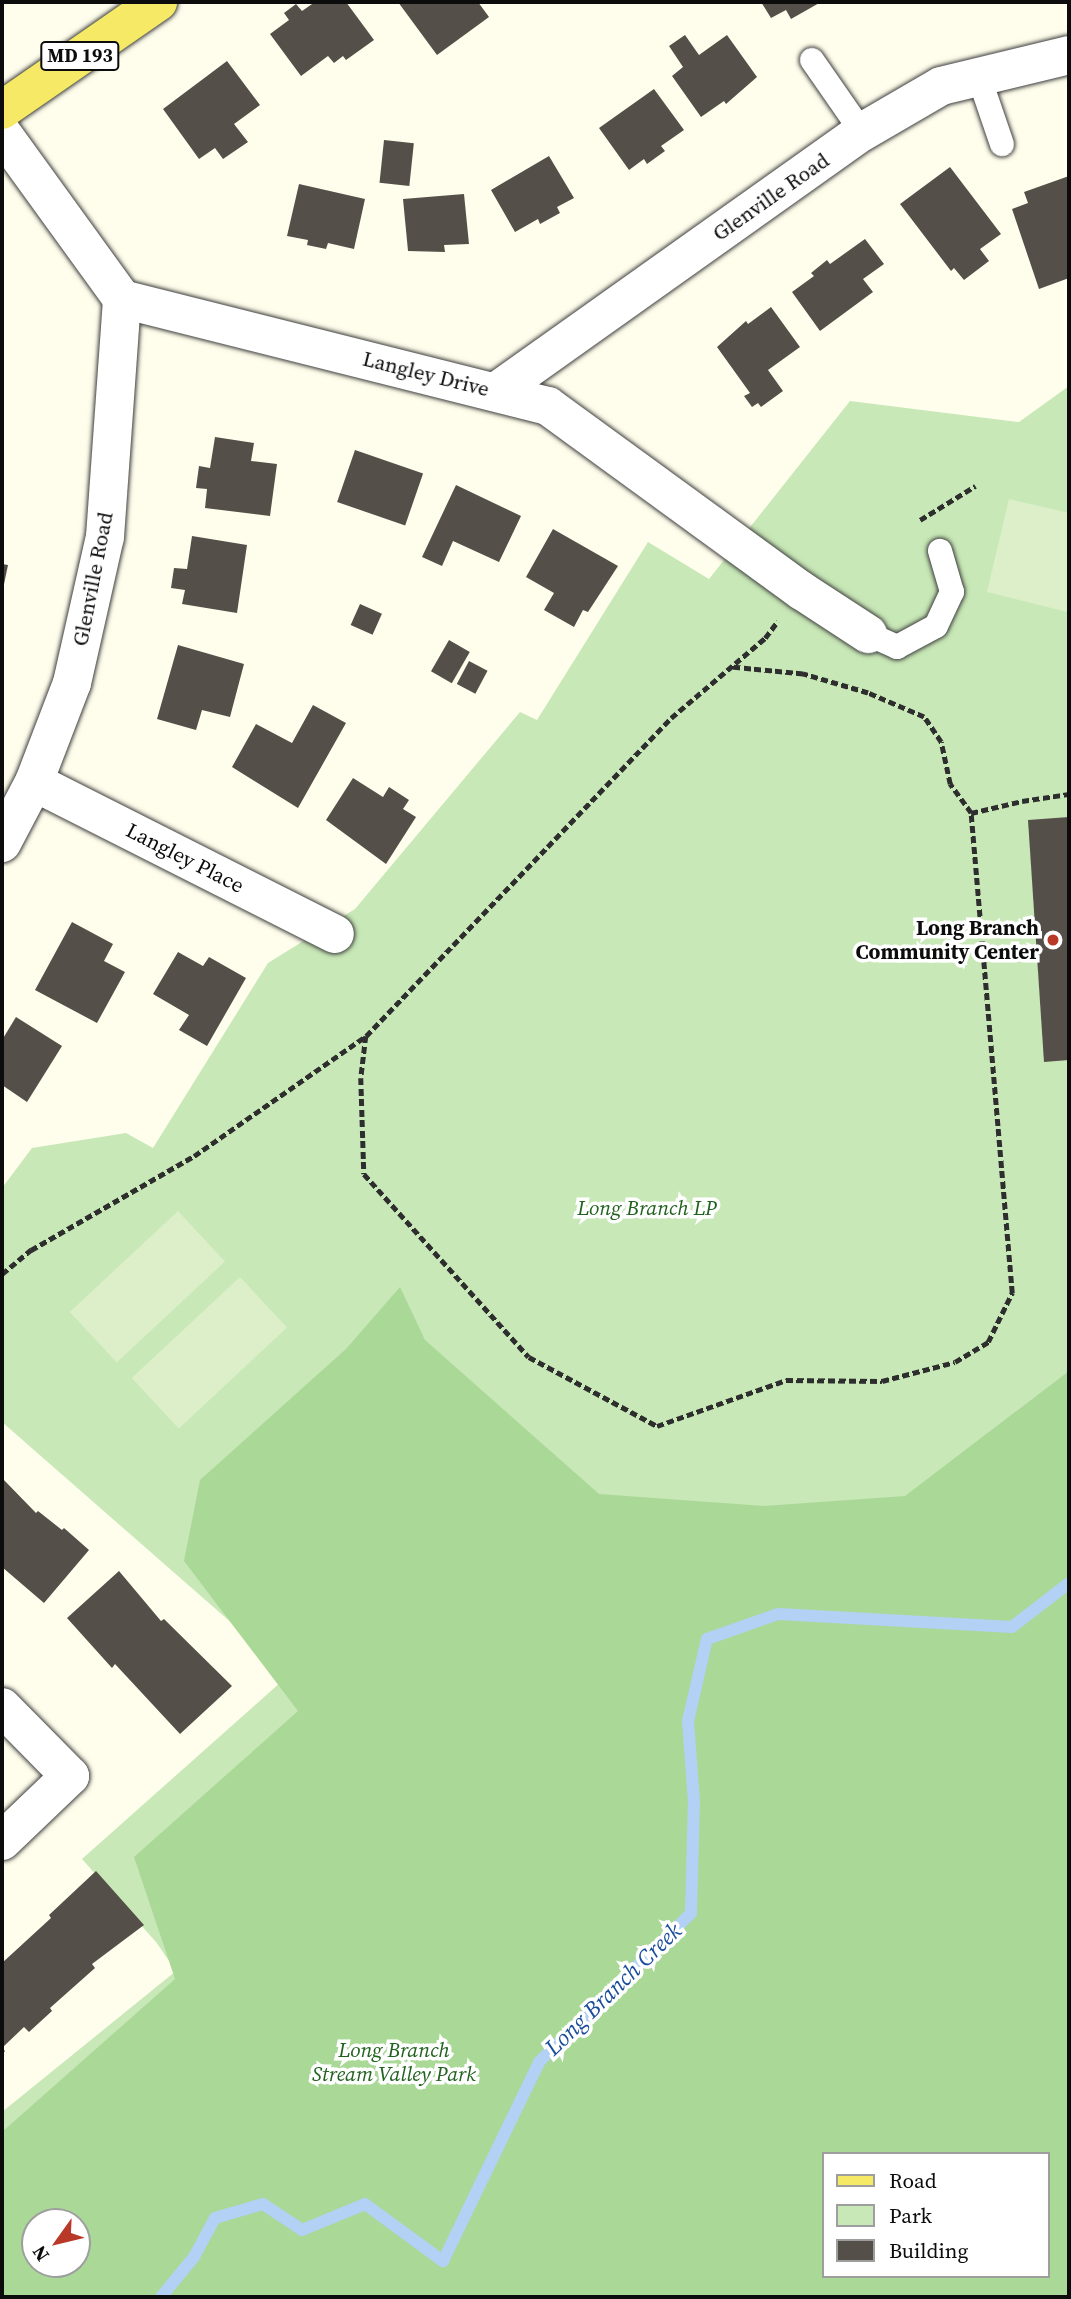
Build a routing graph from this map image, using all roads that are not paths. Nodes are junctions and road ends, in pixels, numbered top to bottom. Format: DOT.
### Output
graph roads {
  1 [pos="158,2"];
  2 [pos="1069,55"];
  3 [pos="812,60"];
  4 [pos="979,77"];
  5 [pos="2,110"];
  6 [pos="862,132"];
  7 [pos="2,133"];
  8 [pos="1002,144"];
  9 [pos="122,299"];
  10 [pos="497,391"];
  11 [pos="940,551"];
  12 [pos="868,634"];
  13 [pos="34,782"];
  14 [pos="2,844"];
  15 [pos="335,934"];
  16 [pos="2,1707"];
  17 [pos="2,1841"];
  1 -- 5 [label="main road, MD 193"];
  2 -- 4 [label="street, Glenville Road"];
  3 -- 6 [label="lane"];
  4 -- 6 [label="street, Glenville Road"];
  4 -- 8 [label="lane"];
  6 -- 10 [label="street, Glenville Road"];
  7 -- 9 [label="street"];
  9 -- 10 [label="street, Langley Drive"];
  9 -- 13 [label="street, Glenville Road"];
  10 -- 12 [label="street, Langley Drive"];
  11 -- 12 [label="lane"];
  13 -- 14 [label="street, Glenville Road"];
  13 -- 15 [label="street, Langley Place"];
  16 -- 17 [label="street"];
}
